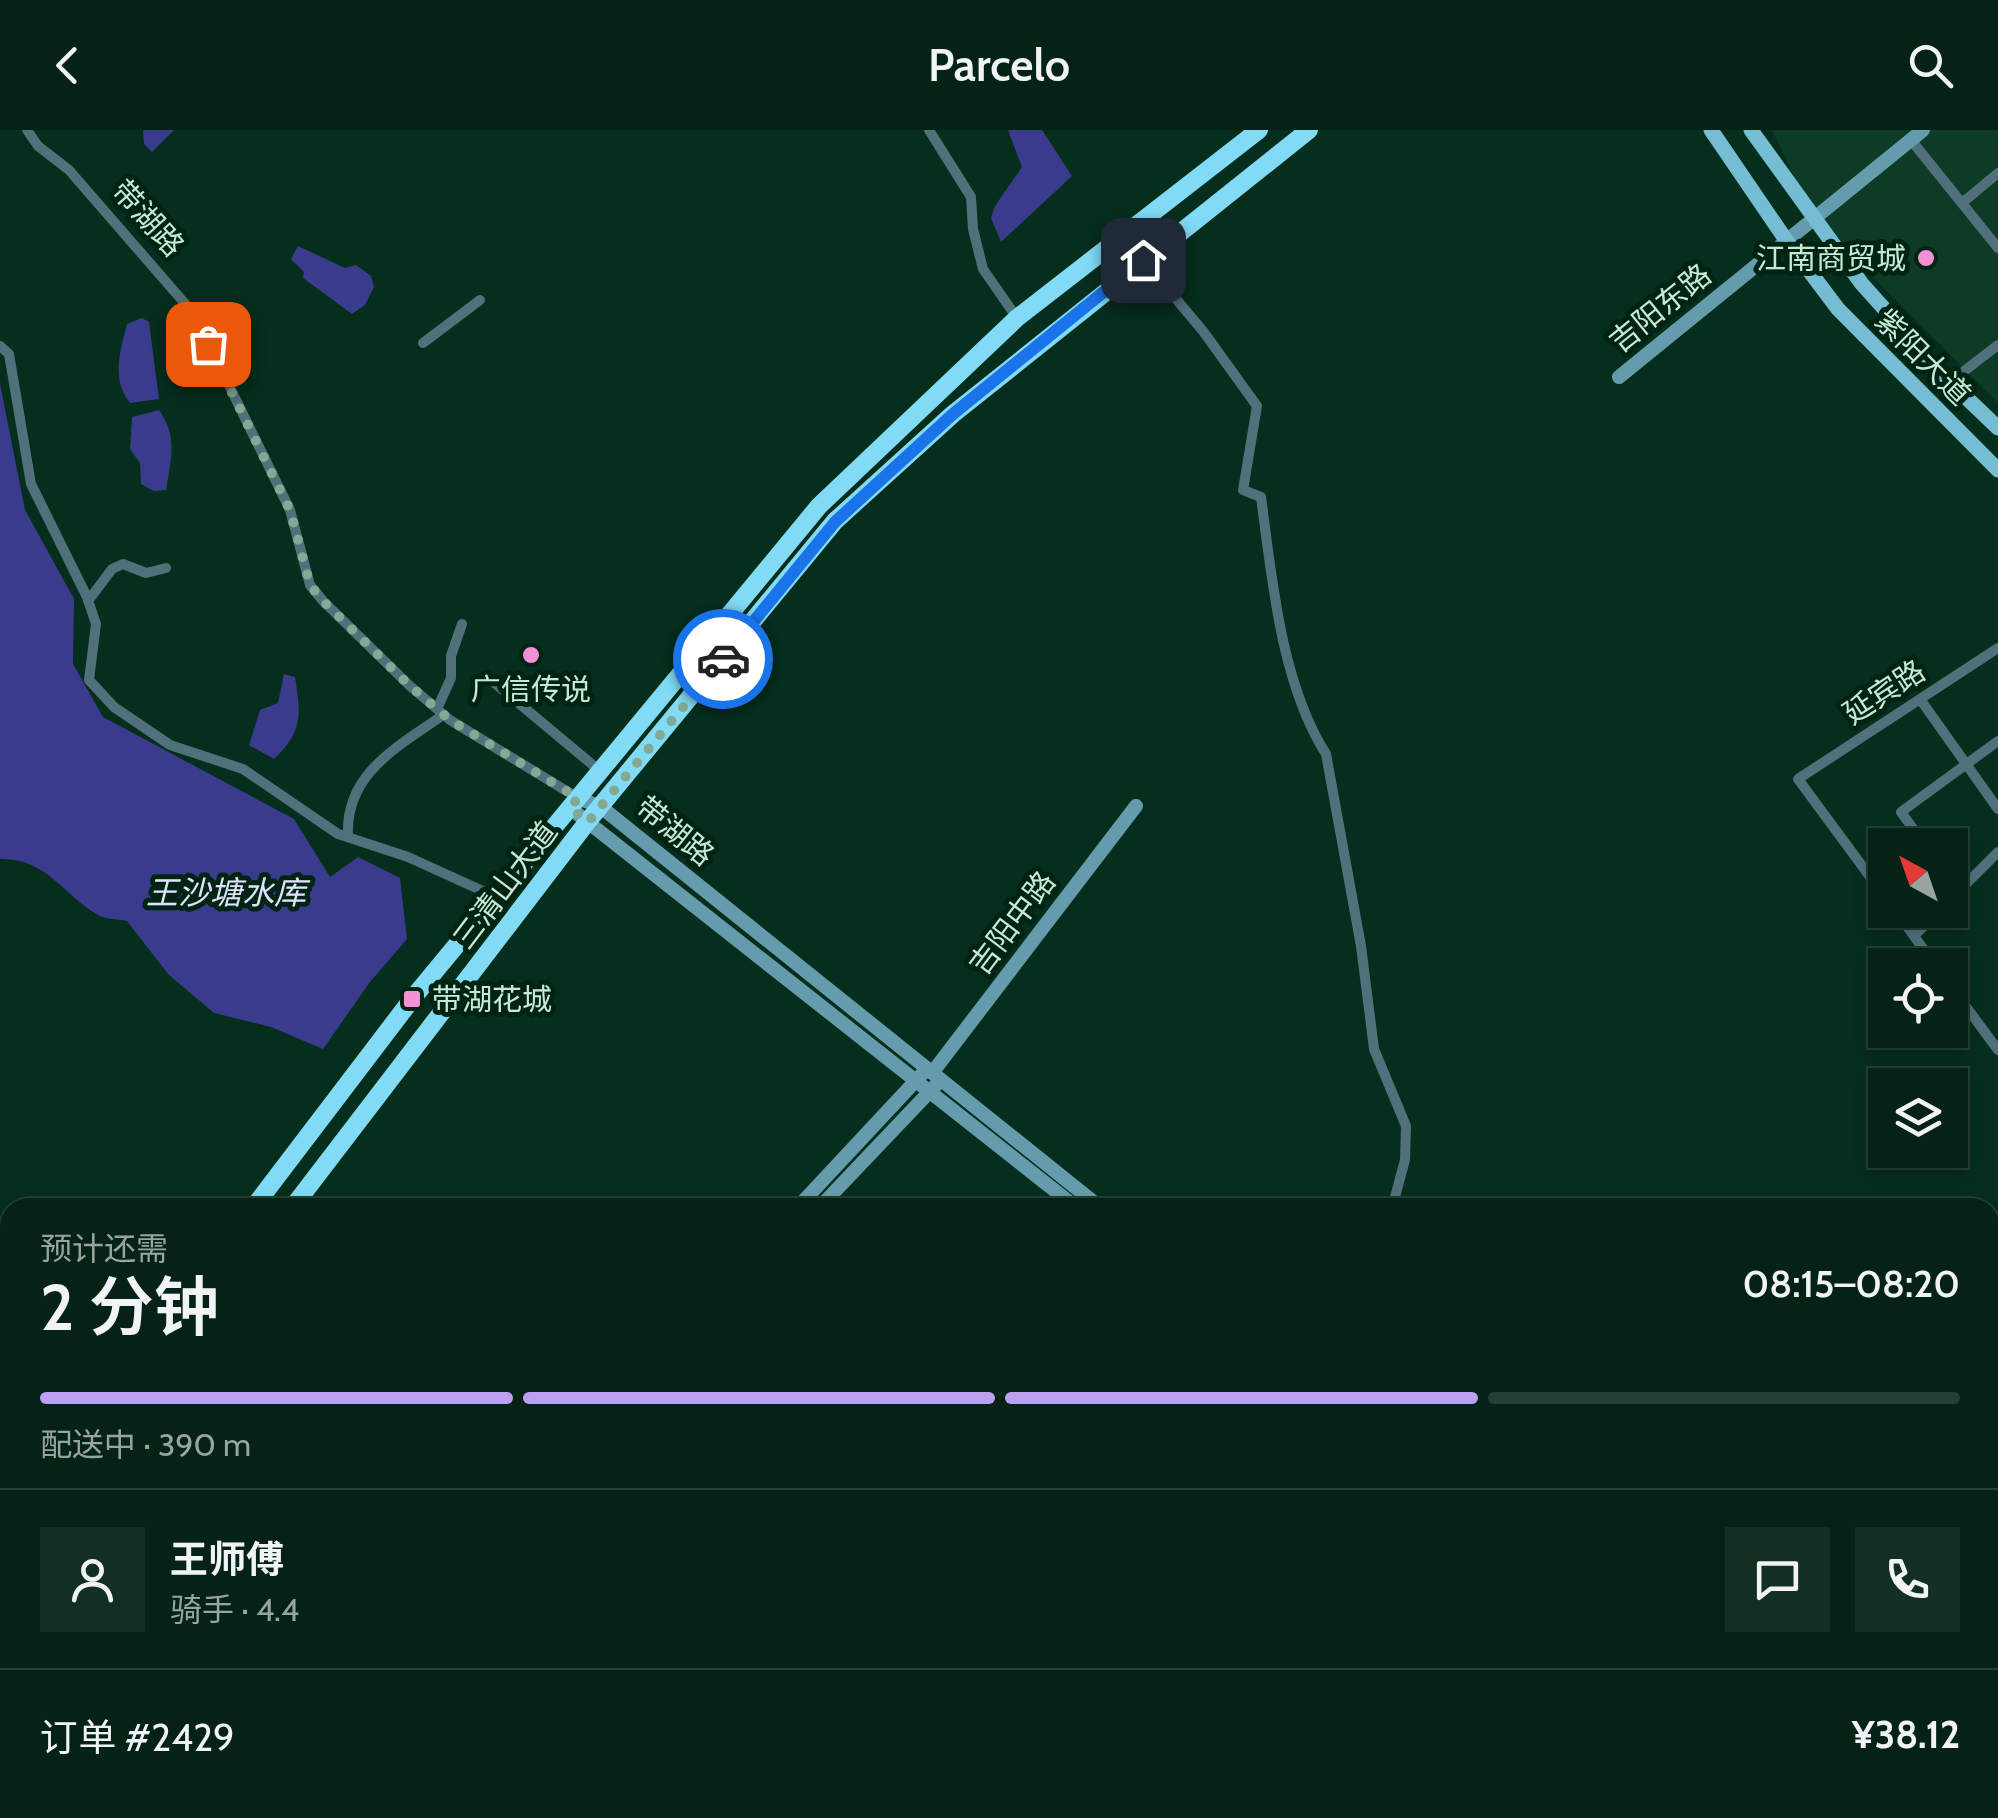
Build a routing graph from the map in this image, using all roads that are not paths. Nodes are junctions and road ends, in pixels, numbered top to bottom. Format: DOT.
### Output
graph roads {
  1 [pos="27,130"];
  2 [pos="929,130"];
  3 [pos="1260,130"];
  4 [pos="1310,130"];
  5 [pos="1711,130"];
  6 [pos="1751,130"];
  7 [pos="1917,135"];
  8 [pos="1998,173"];
  9 [pos="1962,203"];
  10 [pos="1814,218"];
  11 [pos="1786,240"];
  12 [pos="1998,248"];
  13 [pos="1143,260"];
  14 [pos="480,300"];
  15 [pos="1017,318"];
  16 [pos="423,343"];
  17 [pos="1998,345"];
  18 [pos="0,346"];
  19 [pos="1619,377"];
  20 [pos="1950,382"];
  21 [pos="1998,428"];
  22 [pos="1998,470"];
  23 [pos="166,568"];
  24 [pos="88,601"];
  25 [pos="462,624"];
  26 [pos="1998,648"];
  27 [pos="491,680"];
  28 [pos="1920,699"];
  29 [pos="440,712"];
  30 [pos="1998,741"];
  31 [pos="1968,763"];
  32 [pos="600,771"];
  33 [pos="574,803"];
  34 [pos="1136,806"];
  35 [pos="1998,810"];
  36 [pos="595,814"];
  37 [pos="1913,828"];
  38 [pos="348,836"];
  39 [pos="1998,852"];
  40 [pos="1868,874"];
  41 [pos="1968,882"];
  42 [pos="496,897"];
  43 [pos="1908,928"];
  44 [pos="1922,928"];
  45 [pos="1914,936"];
  46 [pos="1923,948"];
  47 [pos="1968,1009"];
  48 [pos="1998,1050"];
  49 [pos="929,1079"];
  50 [pos="262,1198"];
  51 [pos="300,1198"];
  52 [pos="807,1198"];
  53 [pos="828,1198"];
  54 [pos="1066,1198"];
  55 [pos="1087,1198"];
  56 [pos="1394,1198"];
  1 -- 29 [label="street, 带湖路"];
  2 -- 15 [label="street"];
  3 -- 15 [label="highway, 三清山大道"];
  4 -- 13 [label="highway, 三清山大道"];
  5 -- 11 [label="main road, 紫阳大道"];
  6 -- 10 [label="main road, 紫阳大道"];
  7 -- 9 [label="street"];
  7 -- 10 [label="main road, 吉阳东路"];
  8 -- 9 [label="street"];
  9 -- 12 [label="street"];
  10 -- 11 [label="main road, 吉阳东路"];
  10 -- 20 [label="main road, 紫阳大道"];
  11 -- 19 [label="main road, 吉阳东路"];
  11 -- 22 [label="main road, 紫阳大道"];
  13 -- 36 [label="highway, 三清山大道"];
  13 -- 56 [label="street"];
  14 -- 16 [label="street"];
  15 -- 32 [label="highway, 三清山大道"];
  17 -- 20 [label="street"];
  18 -- 24 [label="street"];
  20 -- 21 [label="main road, 紫阳大道"];
  23 -- 24 [label="street"];
  24 -- 38 [label="street"];
  25 -- 29 [label="street"];
  26 -- 28 [label="street, 延宾路"];
  27 -- 32 [label="street"];
  28 -- 31 [label="street"];
  28 -- 40 [label="street, 延宾路"];
  29 -- 33 [label="street, 带湖路"];
  29 -- 38 [label="street"];
  30 -- 31 [label="street"];
  31 -- 35 [label="street"];
  31 -- 37 [label="street"];
  32 -- 33 [label="highway, 三清山大道"];
  33 -- 36 [label="main road, 带湖路"];
  33 -- 42 [label="highway, 三清山大道"];
  34 -- 49 [label="main road, 吉阳中路"];
  36 -- 49 [label="main road, 带湖路"];
  36 -- 51 [label="highway, 三清山大道"];
  38 -- 42 [label="street"];
  39 -- 41 [label="street"];
  42 -- 50 [label="highway, 三清山大道"];
  43 -- 45 [label="street"];
  44 -- 45 [label="street"];
  45 -- 46 [label="street"];
  47 -- 48 [label="street"];
  49 -- 52 [label="main road, 吉阳中路"];
  49 -- 53 [label="main road, 吉阳中路"];
  49 -- 54 [label="main road, 带湖路"];
  49 -- 55 [label="main road, 带湖路"];
}
